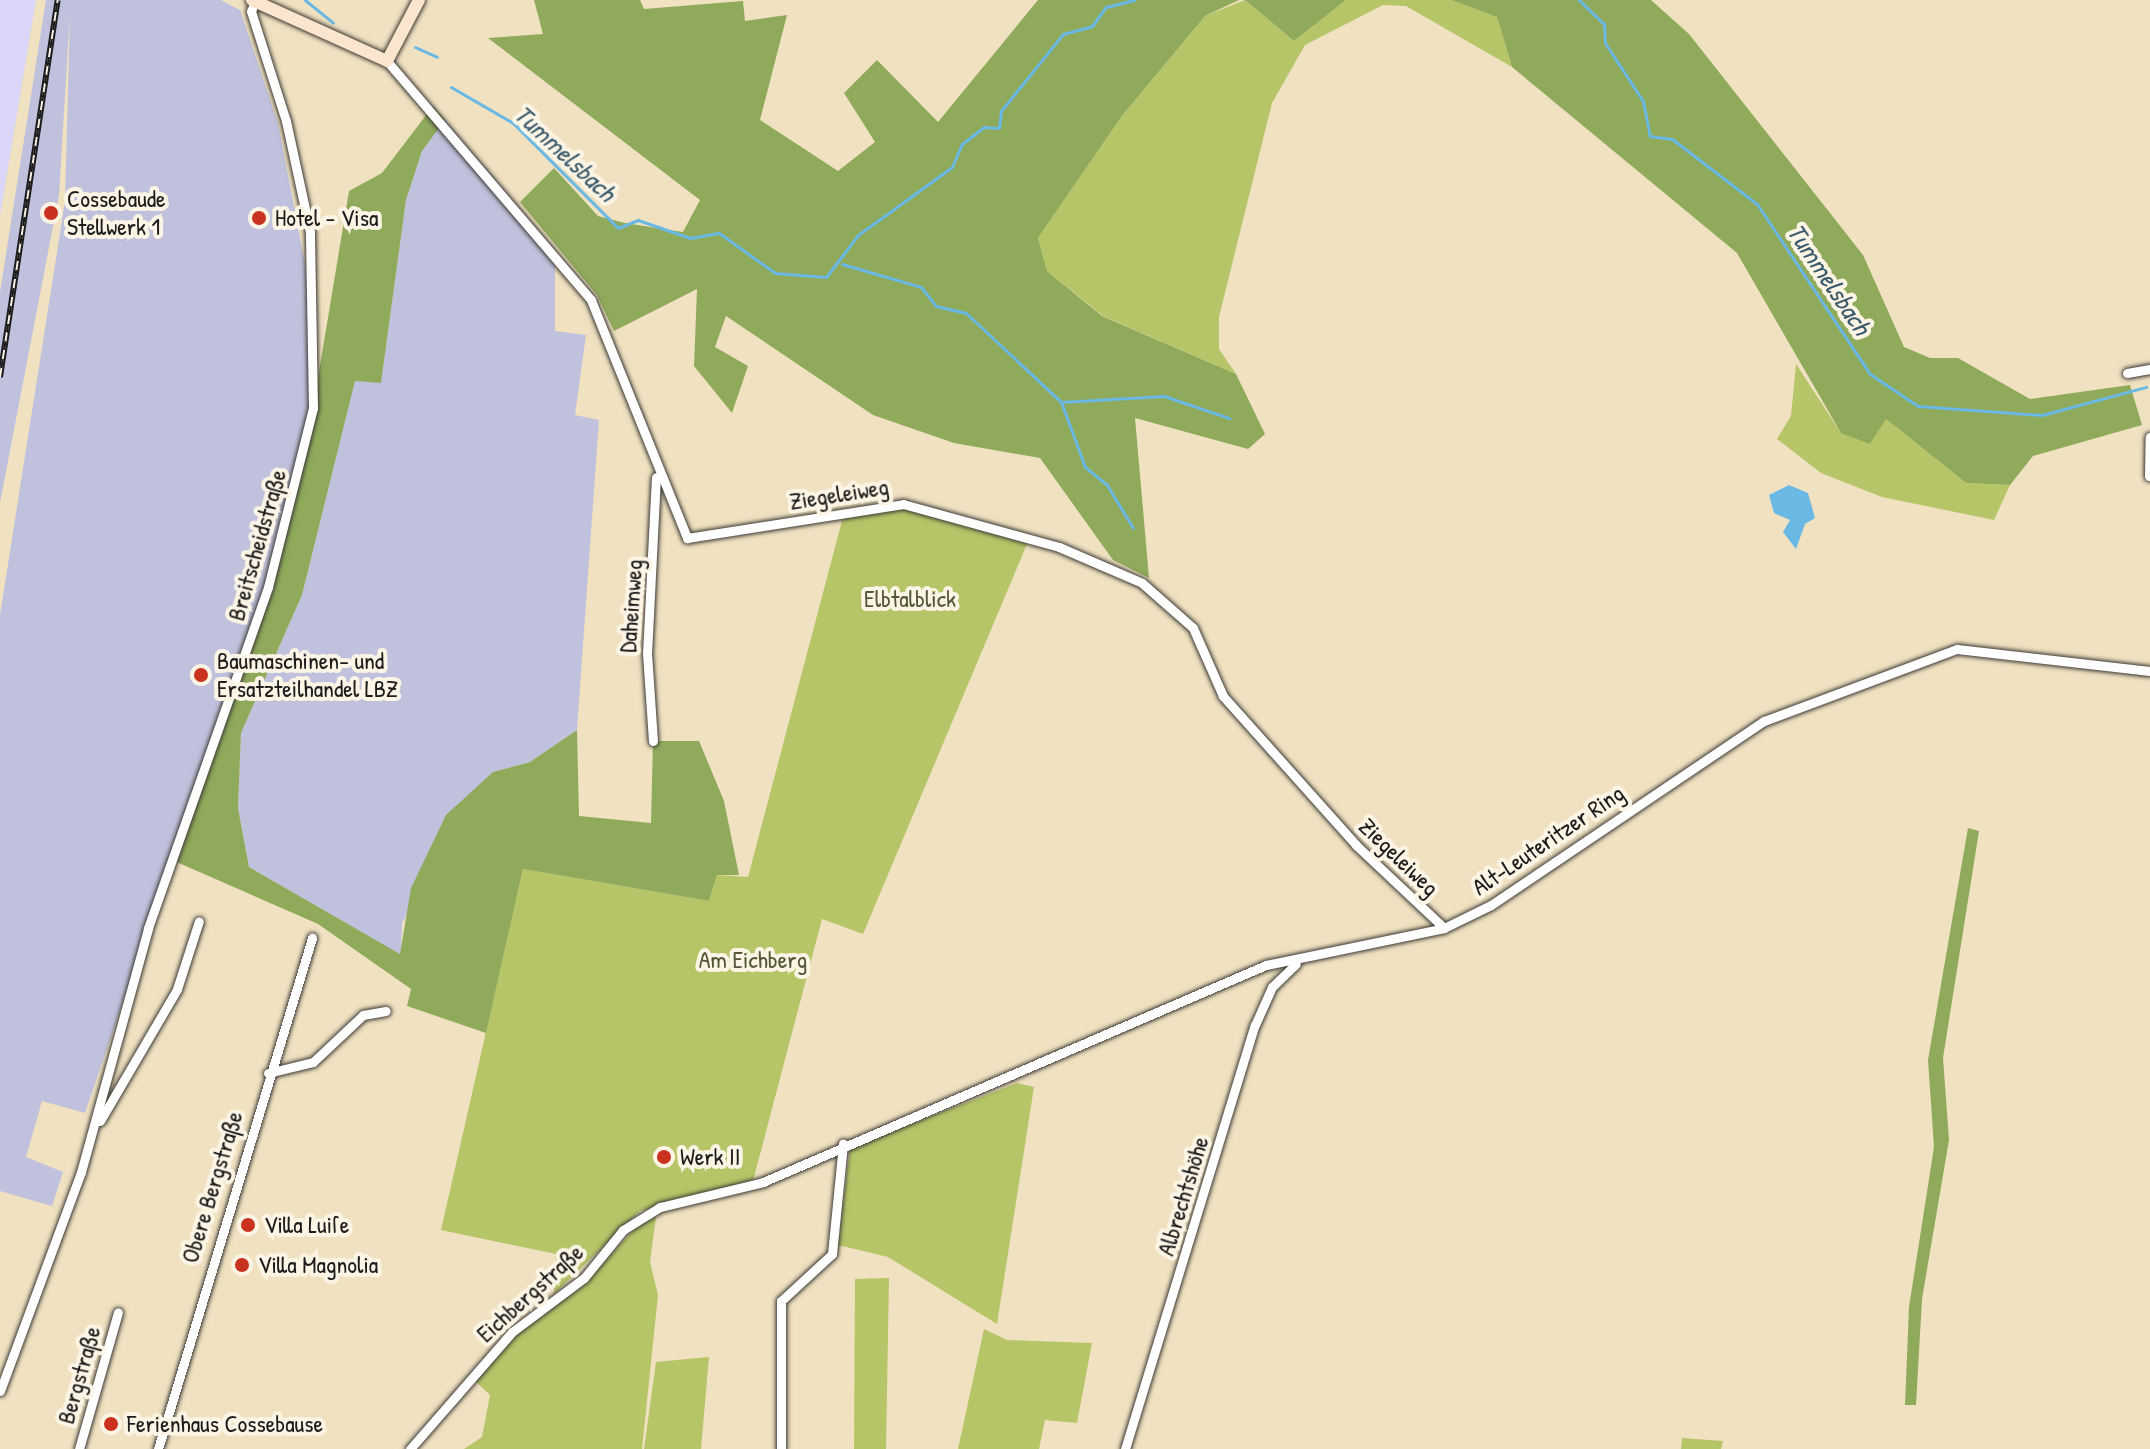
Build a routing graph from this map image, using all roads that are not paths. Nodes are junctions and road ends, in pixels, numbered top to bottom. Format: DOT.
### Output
graph roads {
  1 [pos="419,0"];
  2 [pos="253,1"];
  3 [pos="387,61"];
  4 [pos="2150,369"];
  5 [pos="2127,373"];
  6 [pos="2150,437"];
  7 [pos="656,474"];
  8 [pos="2149,476"];
  9 [pos="2150,671"];
  10 [pos="653,741"];
  11 [pos="199,921"];
  12 [pos="1444,928"];
  13 [pos="312,938"];
  14 [pos="1296,964"];
  15 [pos="386,1011"];
  16 [pos="268,1073"];
  17 [pos="967,1097"];
  18 [pos="93,1134"];
  19 [pos="843,1144"];
  20 [pos="118,1312"];
  21 [pos="0,1391"];
  22 [pos="79,1449"];
  23 [pos="158,1449"];
  24 [pos="410,1449"];
  25 [pos="781,1449"];
  26 [pos="1125,1449"];
  1 -- 3 [label="street"];
  2 -- 3 [label="street"];
  2 -- 18 [label="street, Breitscheidstraße"];
  3 -- 7 [label="street, Ziegeleiweg"];
  4 -- 5 [label="street"];
  6 -- 8 [label="street"];
  7 -- 10 [label="street, Daheimweg"];
  7 -- 12 [label="street, Ziegeleiweg"];
  9 -- 12 [label="street, Alt-Leuteritzer Ring"];
  11 -- 18 [label="street, Breitscheidstraße"];
  12 -- 14 [label="street, Alt-Leuteritzer Ring"];
  13 -- 16 [label="street, Obere Bergstraße"];
  14 -- 17 [label="street, Alt-Leuteritzer Ring"];
  14 -- 26 [label="street, Albrechtshöhe"];
  15 -- 16 [label="street"];
  16 -- 23 [label="street, Obere Bergstraße"];
  17 -- 19 [label="street, Eichbergstraße"];
  18 -- 21 [label="street, Breitscheidstraße"];
  19 -- 24 [label="street, Eichbergstraße"];
  19 -- 25 [label="street"];
  20 -- 22 [label="street, Bergstraße"];
}
